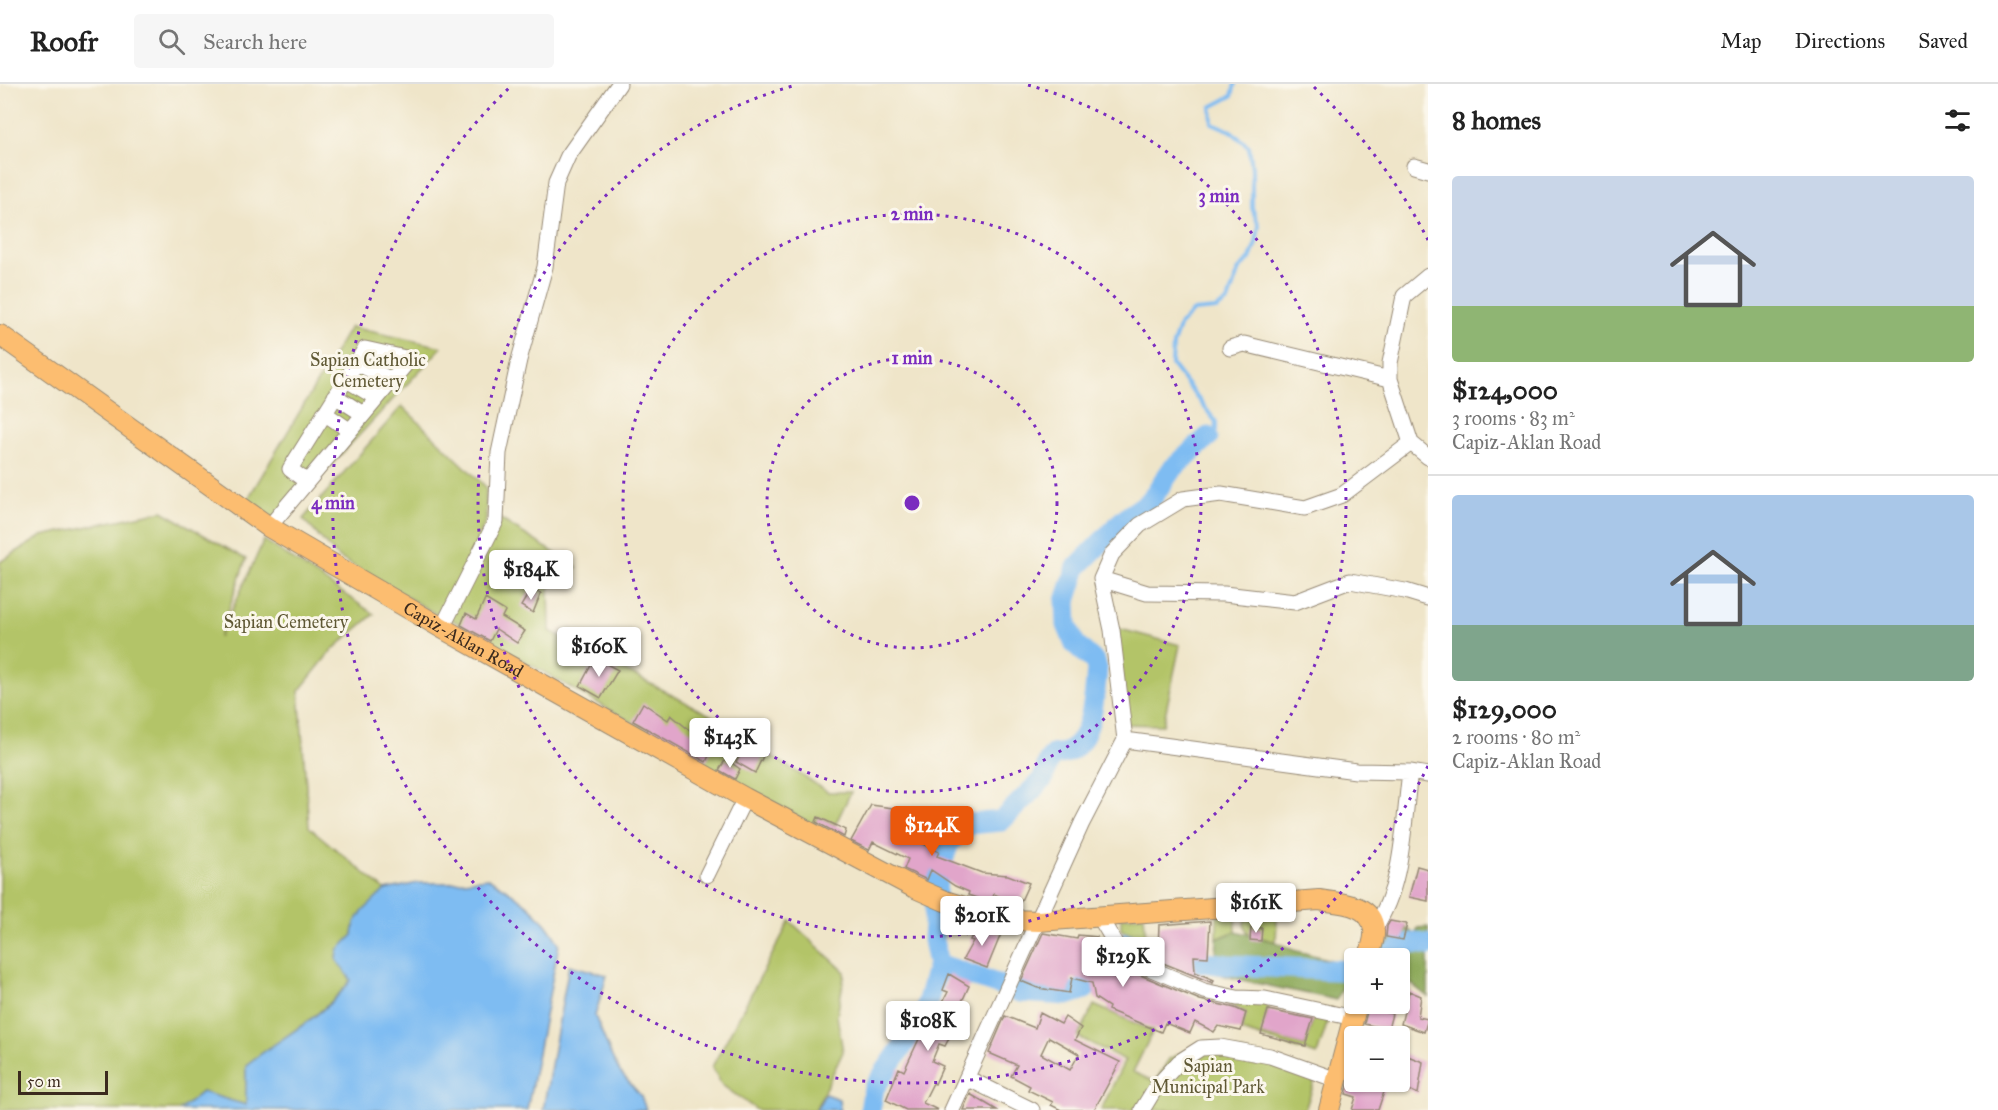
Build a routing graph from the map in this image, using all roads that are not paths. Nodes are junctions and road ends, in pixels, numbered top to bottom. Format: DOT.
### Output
graph roads {
  1 [pos="619,84"];
  2 [pos="1428,276"];
  3 [pos="0,336"];
  4 [pos="1230,348"];
  5 [pos="356,363"];
  6 [pos="345,379"];
  7 [pos="1390,379"];
  8 [pos="392,380"];
  9 [pos="335,396"];
  10 [pos="377,398"];
  11 [pos="324,413"];
  12 [pos="363,414"];
  13 [pos="349,430"];
  14 [pos="313,432"];
  15 [pos="1411,443"];
  16 [pos="303,448"];
  17 [pos="334,448"];
  18 [pos="1428,457"];
  19 [pos="322,463"];
  20 [pos="307,482"];
  21 [pos="269,526"];
  22 [pos="1101,579"];
  23 [pos="1428,598"];
  24 [pos="442,628"];
  25 [pos="1125,740"];
  26 [pos="1410,772"];
  27 [pos="1428,775"];
  28 [pos="745,798"];
  29 [pos="707,875"];
  30 [pos="1039,921"];
  31 [pos="1103,924"];
  32 [pos="1374,929"];
  33 [pos="1371,948"];
  34 [pos="1344,1010"];
  35 [pos="1354,1014"];
  36 [pos="967,1078"];
  37 [pos="1337,1080"];
  38 [pos="952,1110"];
  39 [pos="1032,1110"];
  40 [pos="1142,1110"];
  41 [pos="1329,1110"];
  1 -- 24 [label="street"];
  2 -- 7 [label="street"];
  3 -- 21 [label="main road, Capiz-Aklan Road"];
  4 -- 7 [label="street"];
  5 -- 6 [label="street"];
  5 -- 8 [label="street"];
  5 -- 8 [label="street"];
  6 -- 9 [label="street"];
  6 -- 10 [label="street"];
  7 -- 15 [label="street"];
  8 -- 10 [label="street"];
  9 -- 11 [label="street"];
  9 -- 12 [label="street"];
  10 -- 12 [label="street"];
  11 -- 13 [label="street"];
  11 -- 14 [label="street"];
  12 -- 13 [label="street"];
  13 -- 17 [label="street"];
  14 -- 16 [label="street"];
  14 -- 17 [label="street"];
  15 -- 18 [label="street"];
  15 -- 22 [label="street"];
  16 -- 19 [label="street"];
  16 -- 20 [label="street"];
  17 -- 19 [label="street"];
  19 -- 20 [label="street"];
  20 -- 21 [label="street"];
  21 -- 24 [label="main road, Capiz-Aklan Road"];
  22 -- 23 [label="street"];
  22 -- 25 [label="street"];
  24 -- 28 [label="main road, Capiz-Aklan Road"];
  25 -- 26 [label="street"];
  25 -- 30 [label="street"];
  26 -- 27 [label="street"];
  26 -- 32 [label="street"];
  28 -- 29 [label="street"];
  28 -- 30 [label="main road, Capiz-Aklan Road"];
  30 -- 31 [label="main road, Capiz-Aklan Road"];
  30 -- 36 [label="street"];
  31 -- 32 [label="main road, Capiz-Aklan Road"];
  31 -- 34 [label="street"];
  32 -- 33 [label="main road"];
  35 -- 37 [label="main road"];
  36 -- 38 [label="street"];
  36 -- 39 [label="street"];
  37 -- 40 [label="street"];
  37 -- 41 [label="main road"];
}
